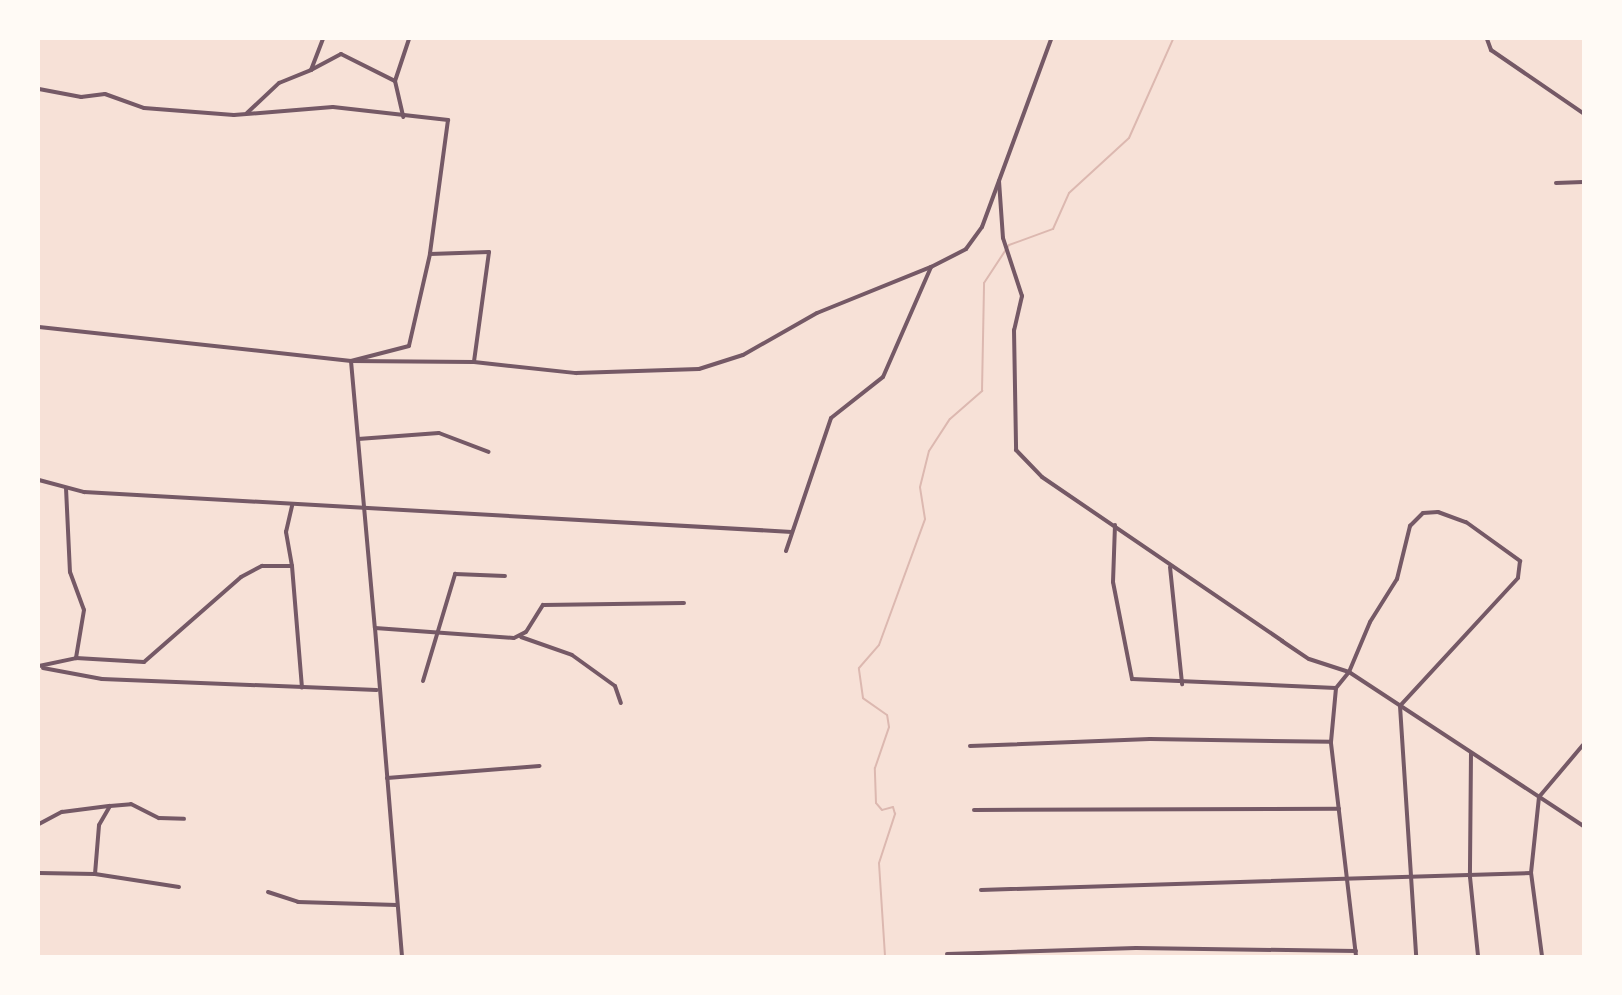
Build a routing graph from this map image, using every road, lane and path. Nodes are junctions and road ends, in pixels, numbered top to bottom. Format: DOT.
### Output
graph roads {
  1 [pos="323,39"];
  2 [pos="409,39"];
  3 [pos="1051,39"];
  4 [pos="1487,39"];
  5 [pos="311,70"];
  6 [pos="395,81"];
  7 [pos="39,89"];
  8 [pos="247,113"];
  9 [pos="1583,113"];
  10 [pos="403,117"];
  11 [pos="999,181"];
  12 [pos="1583,182"];
  13 [pos="1556,183"];
  14 [pos="429,254"];
  15 [pos="931,267"];
  16 [pos="39,327"];
  17 [pos="351,361"];
  18 [pos="474,362"];
  19 [pos="358,439"];
  20 [pos="489,452"];
  21 [pos="39,480"];
  22 [pos="66,488"];
  23 [pos="292,506"];
  24 [pos="365,507"];
  25 [pos="1115,525"];
  26 [pos="792,532"];
  27 [pos="786,551"];
  28 [pos="292,566"];
  29 [pos="1169,567"];
  30 [pos="505,576"];
  31 [pos="684,603"];
  32 [pos="375,628"];
  33 [pos="436,632"];
  34 [pos="521,637"];
  35 [pos="76,658"];
  36 [pos="39,666"];
  37 [pos="1349,672"];
  38 [pos="423,681"];
  39 [pos="1182,684"];
  40 [pos="302,688"];
  41 [pos="1336,688"];
  42 [pos="376,690"];
  43 [pos="621,703"];
  44 [pos="1400,706"];
  45 [pos="1331,742"];
  46 [pos="1583,745"];
  47 [pos="970,746"];
  48 [pos="1471,753"];
  49 [pos="540,766"];
  50 [pos="387,778"];
  51 [pos="1539,797"];
  52 [pos="110,806"];
  53 [pos="1339,809"];
  54 [pos="974,810"];
  55 [pos="184,819"];
  56 [pos="39,824"];
  57 [pos="1583,826"];
  58 [pos="39,873"];
  59 [pos="1531,873"];
  60 [pos="95,874"];
  61 [pos="1470,877"];
  62 [pos="1409,879"];
  63 [pos="1347,881"];
  64 [pos="179,887"];
  65 [pos="981,890"];
  66 [pos="268,892"];
  67 [pos="397,904"];
  68 [pos="1356,953"];
  69 [pos="947,954"];
  70 [pos="402,956"];
  71 [pos="1416,956"];
  72 [pos="1478,956"];
  73 [pos="1542,956"];
  1 -- 5 [label="street"];
  2 -- 6 [label="street"];
  3 -- 11 [label="street"];
  4 -- 9 [label="street"];
  5 -- 6 [label="street"];
  5 -- 8 [label="street"];
  6 -- 10 [label="street"];
  7 -- 8 [label="street"];
  8 -- 10 [label="street"];
  10 -- 14 [label="street"];
  11 -- 15 [label="street"];
  11 -- 25 [label="street"];
  12 -- 13 [label="street"];
  14 -- 17 [label="street"];
  14 -- 18 [label="street"];
  15 -- 18 [label="street"];
  15 -- 26 [label="street"];
  16 -- 17 [label="street"];
  17 -- 18 [label="street"];
  17 -- 19 [label="street"];
  19 -- 20 [label="street"];
  19 -- 24 [label="street"];
  21 -- 22 [label="street"];
  22 -- 23 [label="street"];
  22 -- 35 [label="street"];
  23 -- 24 [label="street"];
  23 -- 28 [label="street"];
  24 -- 26 [label="street"];
  24 -- 32 [label="street"];
  25 -- 29 [label="street"];
  25 -- 39 [label="street"];
  26 -- 27 [label="street"];
  28 -- 35 [label="street"];
  28 -- 40 [label="street"];
  29 -- 37 [label="street"];
  29 -- 39 [label="street"];
  30 -- 33 [label="street"];
  31 -- 34 [label="street"];
  32 -- 33 [label="street"];
  32 -- 42 [label="street"];
  33 -- 34 [label="street"];
  33 -- 38 [label="street"];
  34 -- 43 [label="street"];
  35 -- 36 [label="street"];
  36 -- 40 [label="street"];
  37 -- 41 [label="street"];
  37 -- 44 [label="street"];
  37 -- 44 [label="street"];
  39 -- 41 [label="street"];
  40 -- 42 [label="street"];
  41 -- 45 [label="street"];
  42 -- 50 [label="street"];
  44 -- 48 [label="street"];
  44 -- 62 [label="street"];
  45 -- 47 [label="street"];
  45 -- 53 [label="street"];
  46 -- 51 [label="street"];
  48 -- 51 [label="street"];
  48 -- 61 [label="street"];
  49 -- 50 [label="street"];
  50 -- 67 [label="street"];
  51 -- 57 [label="street"];
  51 -- 59 [label="street"];
  52 -- 55 [label="street"];
  52 -- 56 [label="street"];
  52 -- 60 [label="street"];
  53 -- 54 [label="street"];
  53 -- 63 [label="street"];
  58 -- 60 [label="street"];
  59 -- 61 [label="street"];
  59 -- 73 [label="street"];
  60 -- 64 [label="street"];
  61 -- 62 [label="street"];
  61 -- 72 [label="street"];
  62 -- 63 [label="street"];
  62 -- 71 [label="street"];
  63 -- 65 [label="street"];
  63 -- 68 [label="street"];
  66 -- 67 [label="street"];
  67 -- 70 [label="street"];
  68 -- 69 [label="street"];
}
